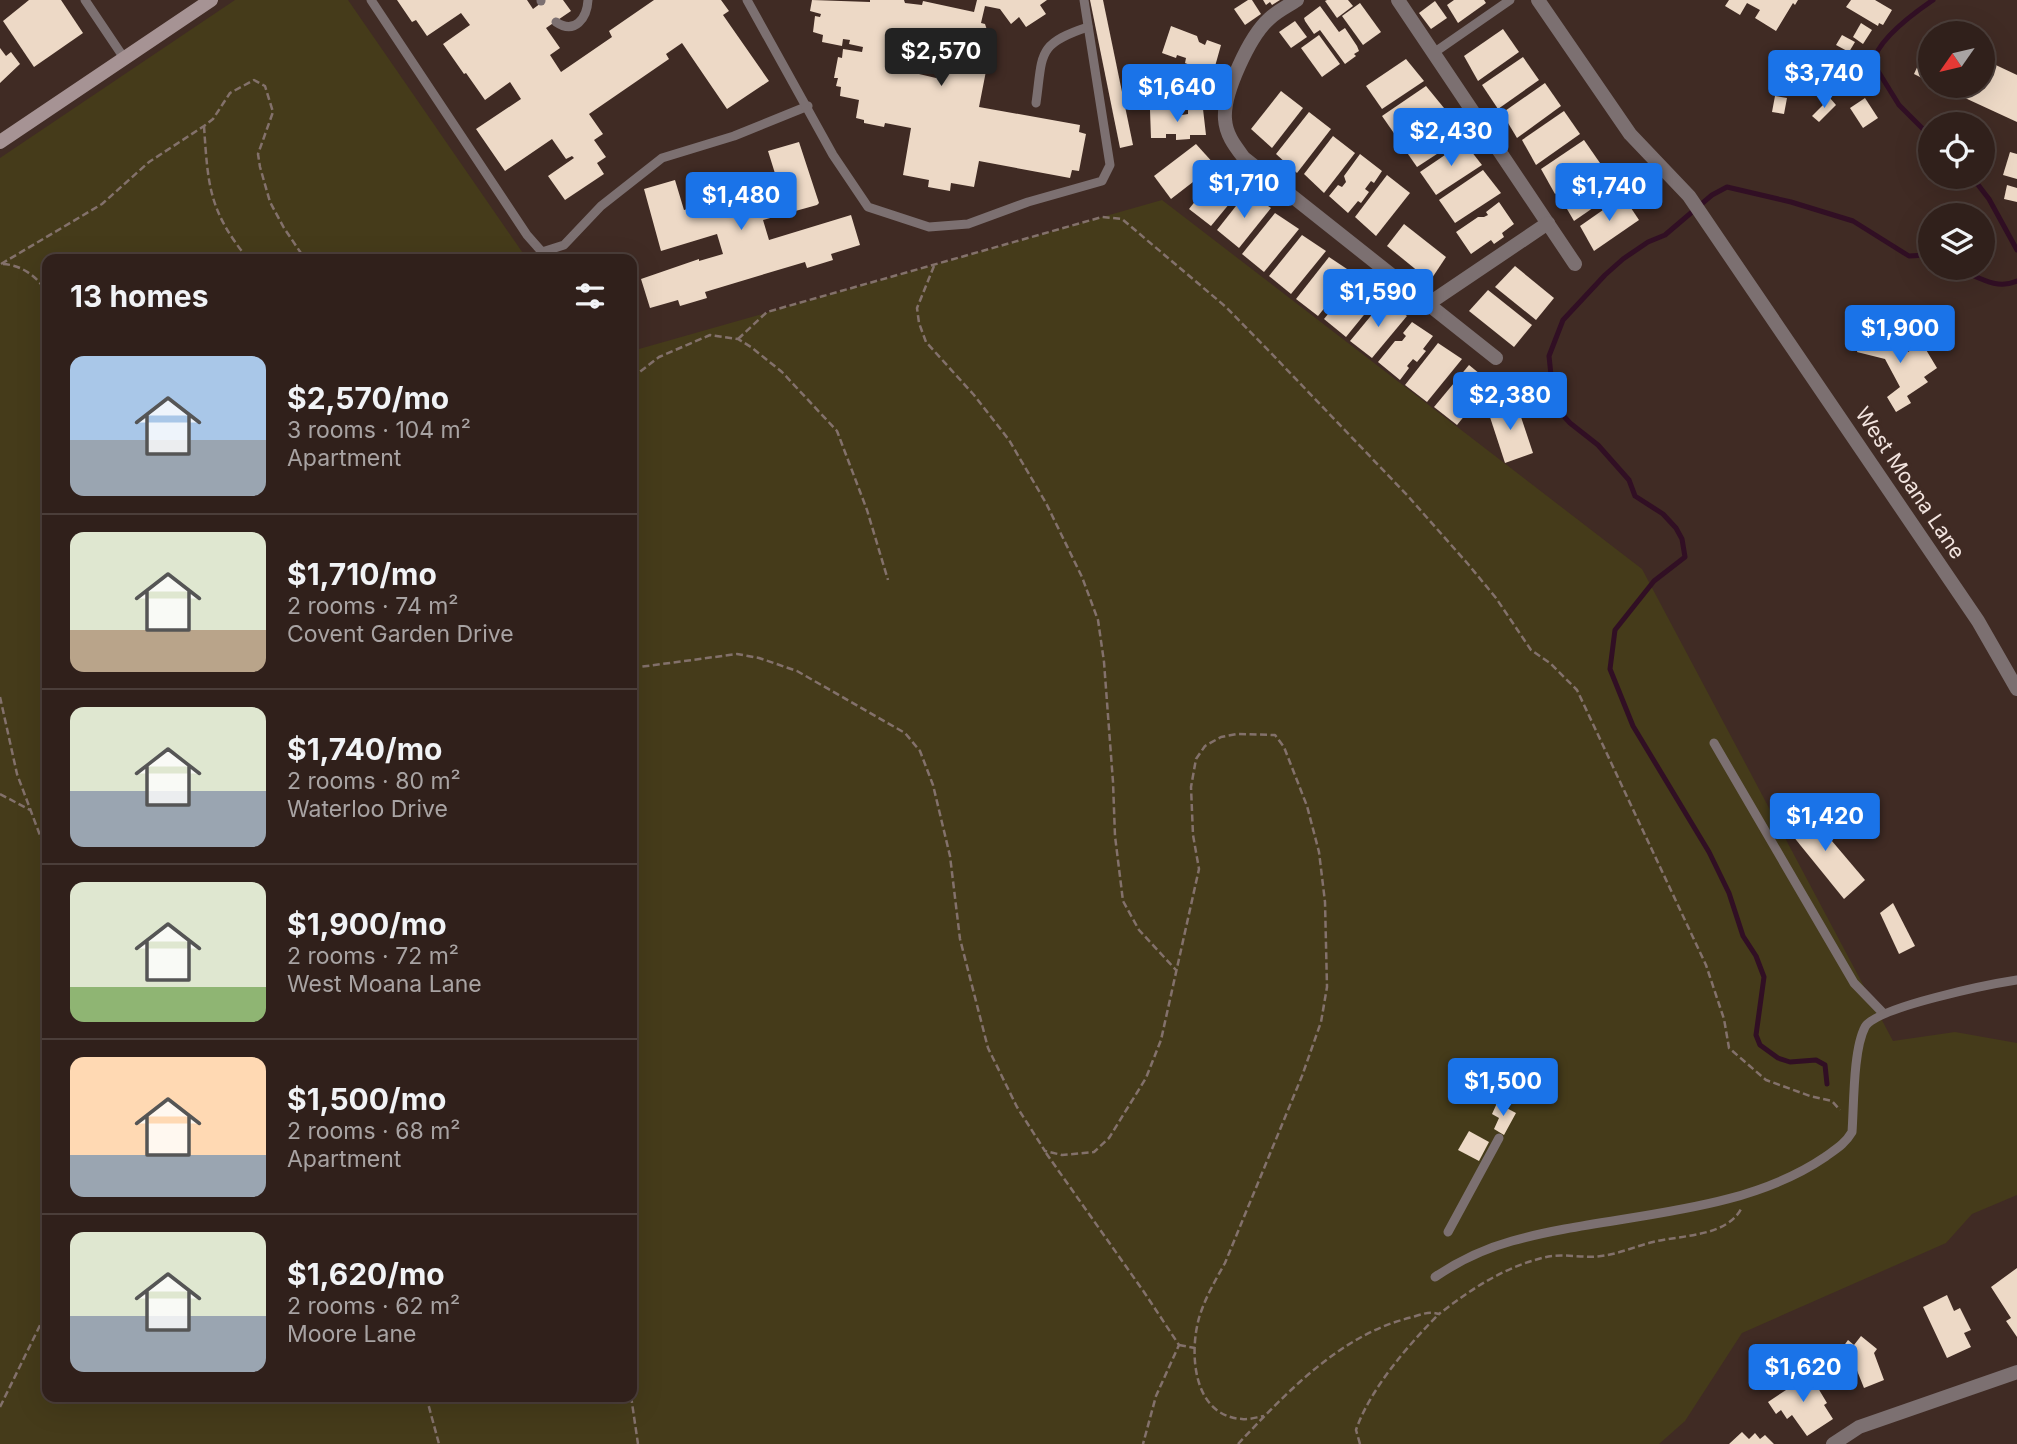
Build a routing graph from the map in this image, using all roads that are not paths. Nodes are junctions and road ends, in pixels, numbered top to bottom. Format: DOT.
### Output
graph roads {
  1 [pos="85,0"];
  2 [pos="211,0"];
  3 [pos="372,0"];
  4 [pos="588,0"];
  5 [pos="747,0"];
  6 [pos="1084,0"];
  7 [pos="1297,0"];
  8 [pos="1398,0"];
  9 [pos="1510,0"];
  10 [pos="1538,0"];
  11 [pos="556,22"];
  12 [pos="1088,27"];
  13 [pos="1435,52"];
  14 [pos="124,58"];
  15 [pos="1036,103"];
  16 [pos="807,106"];
  17 [pos="0,142"];
  18 [pos="1548,223"];
  19 [pos="1575,264"];
  20 [pos="1428,304"];
  21 [pos="1496,358"];
  22 [pos="2017,689"];
  23 [pos="1714,743"];
  24 [pos="2017,980"];
  25 [pos="1883,1013"];
  26 [pos="1499,1138"];
  27 [pos="1448,1233"];
  28 [pos="1435,1277"];
  29 [pos="2017,1372"];
  30 [pos="1833,1444"];
  1 -- 14 [label="lane"];
  2 -- 14 [label="main road"];
  3 -- 16 [label="lane"];
  4 -- 11 [label="lane"];
  5 -- 16 [label="lane"];
  6 -- 12 [label="lane"];
  7 -- 20 [label="street"];
  8 -- 13 [label="street"];
  9 -- 13 [label="lane"];
  10 -- 22 [label="street, West Moana Lane"];
  12 -- 15 [label="lane"];
  12 -- 16 [label="lane"];
  13 -- 18 [label="street"];
  14 -- 17 [label="main road"];
  18 -- 19 [label="street"];
  18 -- 20 [label="street"];
  20 -- 21 [label="street"];
  23 -- 25 [label="lane"];
  24 -- 25 [label="lane"];
  25 -- 28 [label="lane"];
  26 -- 27 [label="lane"];
  29 -- 30 [label="street"];
}
